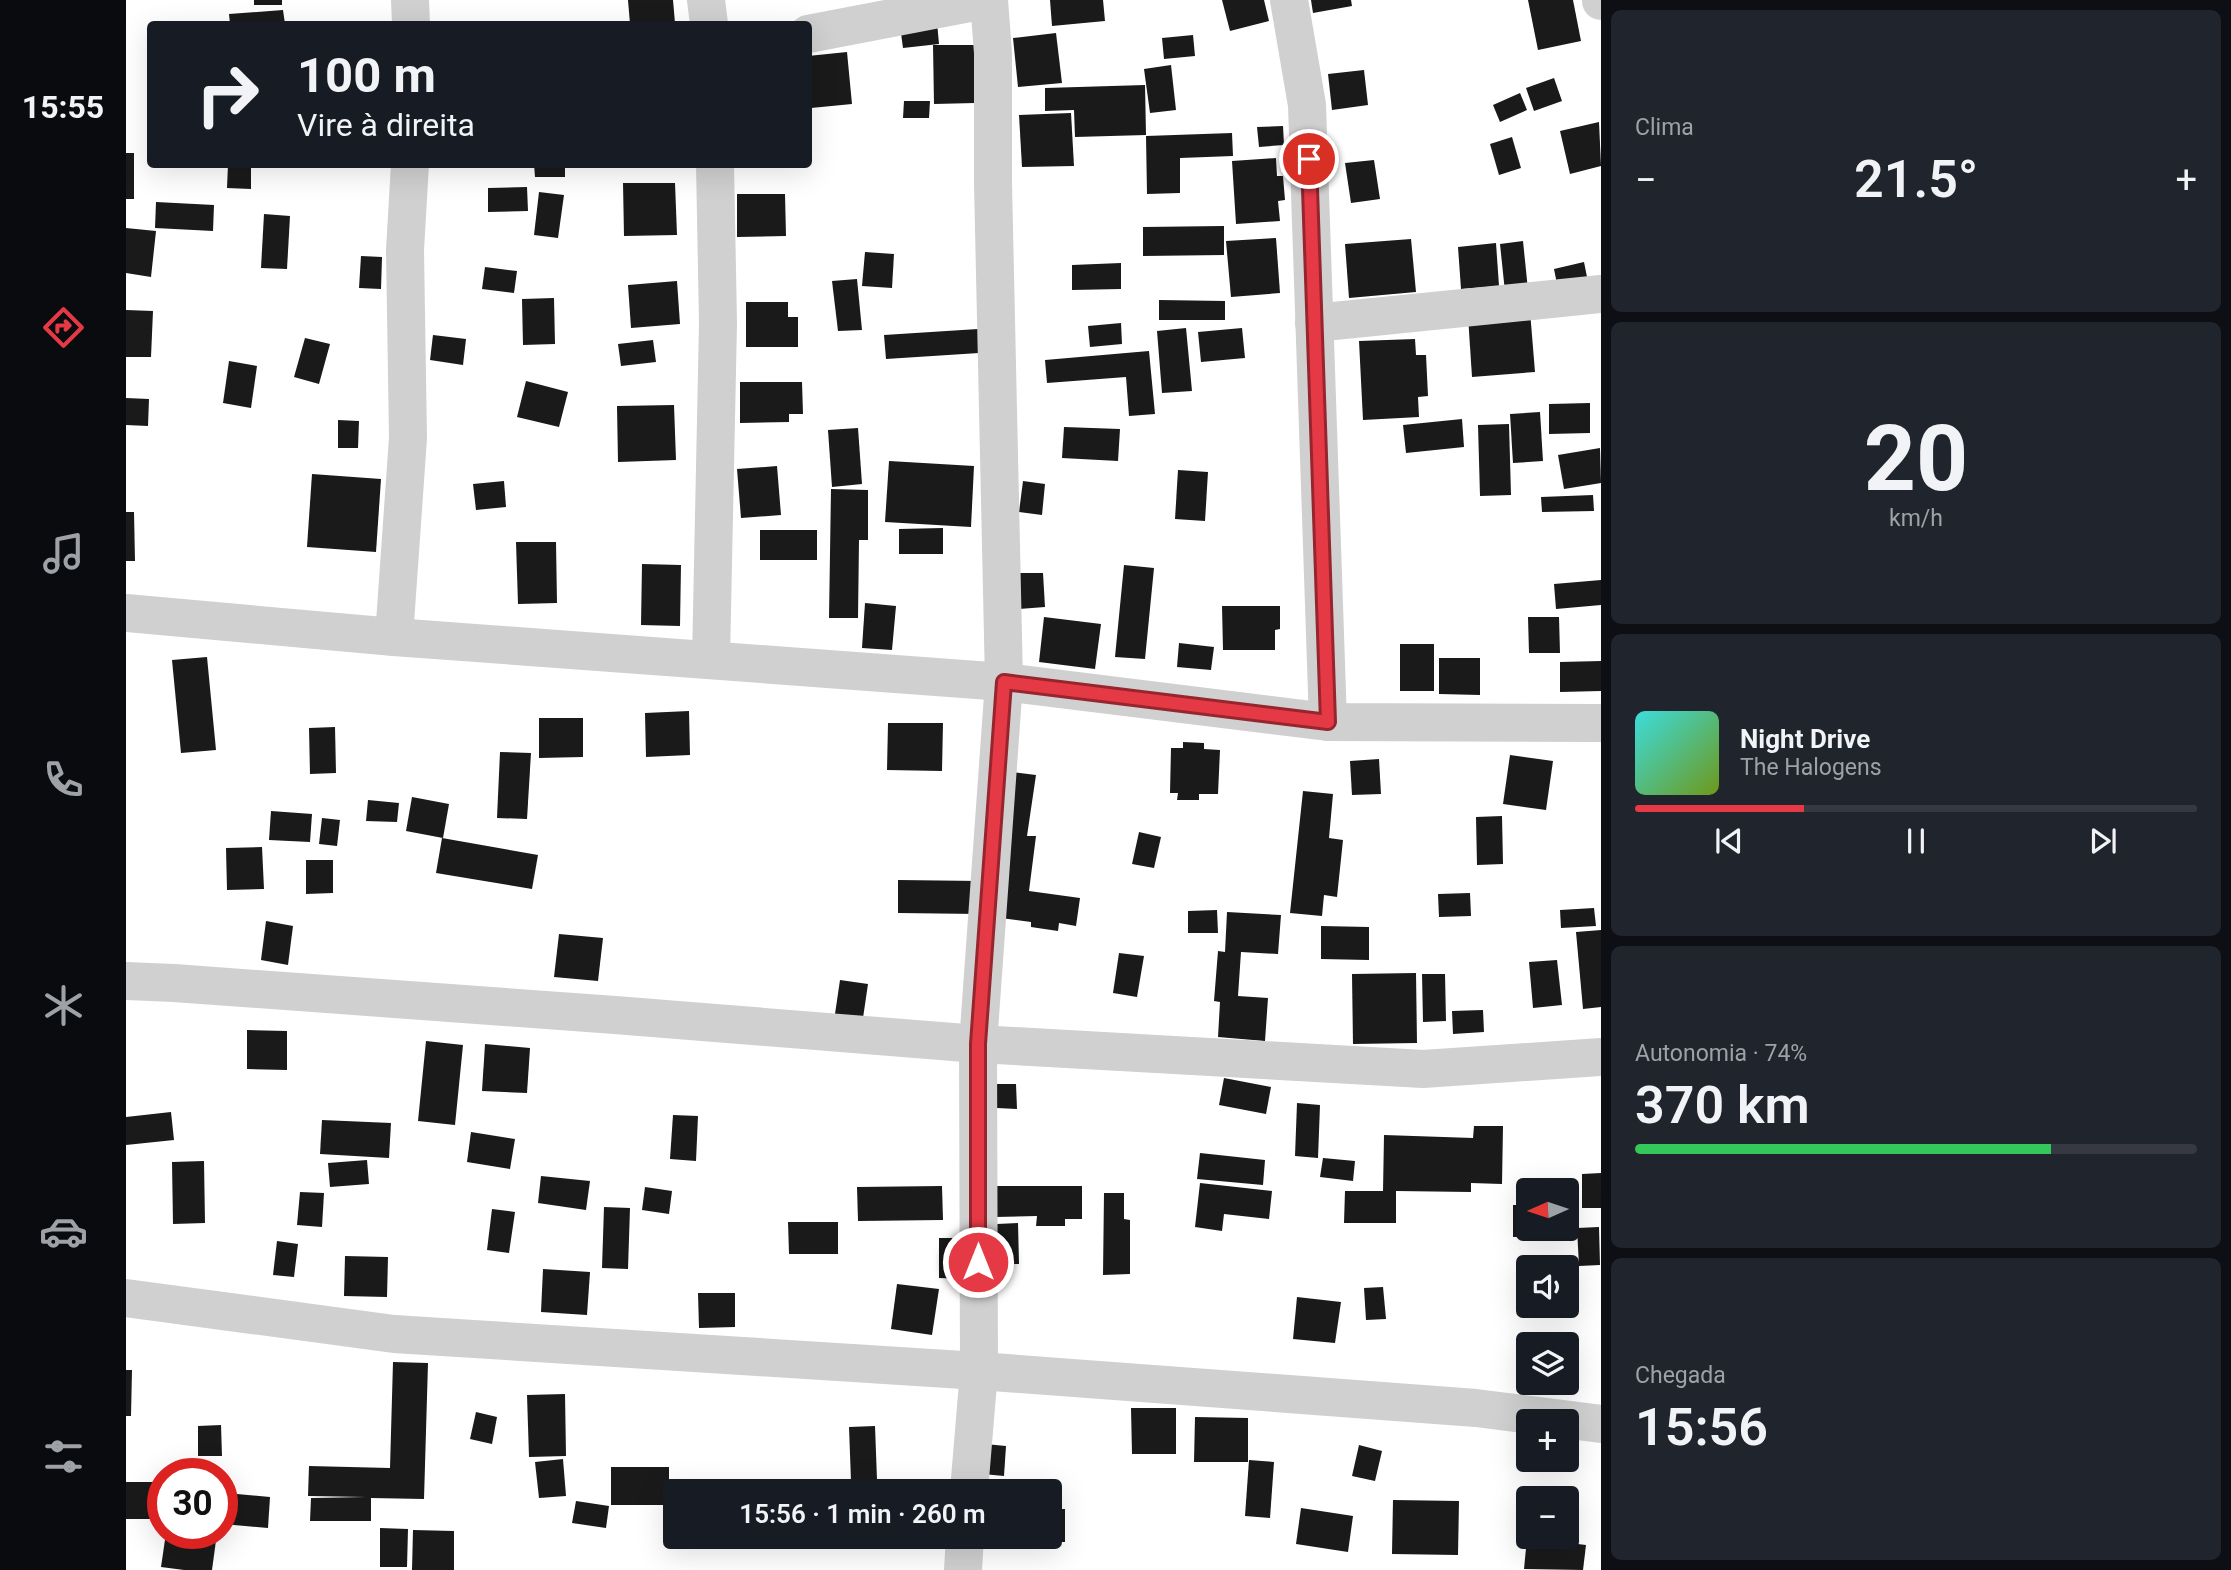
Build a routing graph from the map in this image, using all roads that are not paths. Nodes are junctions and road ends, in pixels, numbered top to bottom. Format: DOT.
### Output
graph roads {
  1 [pos="410,0"];
  2 [pos="706,0"];
  3 [pos="987,0"];
  4 [pos="1289,0"];
  5 [pos="411,21"];
  6 [pos="709,21"];
  7 [pos="812,33"];
  8 [pos="410,168"];
  9 [pos="715,168"];
  10 [pos="1601,294"];
  11 [pos="1314,323"];
  12 [pos="126,613"];
  13 [pos="394,637"];
  14 [pos="711,659"];
  15 [pos="1004,682"];
  16 [pos="1328,722"];
  17 [pos="1601,723"];
  18 [pos="126,981"];
  19 [pos="978,1044"];
  20 [pos="1601,1056"];
  21 [pos="126,1298"];
  22 [pos="979,1371"];
  23 [pos="1601,1424"];
  24 [pos="970,1479"];
  25 [pos="964,1549"];
  26 [pos="963,1570"];
  1 -- 5 [label="street"];
  2 -- 6 [label="street"];
  3 -- 7 [label="street"];
  3 -- 15 [label="street"];
  4 -- 11 [label="street"];
  8 -- 13 [label="street"];
  9 -- 14 [label="street"];
  10 -- 11 [label="street"];
  11 -- 16 [label="street"];
  12 -- 13 [label="street"];
  13 -- 14 [label="street"];
  14 -- 15 [label="street"];
  15 -- 16 [label="street"];
  15 -- 19 [label="street"];
  16 -- 17 [label="street"];
  18 -- 19 [label="street"];
  19 -- 20 [label="street"];
  19 -- 22 [label="street"];
  21 -- 22 [label="street"];
  22 -- 23 [label="street"];
  22 -- 24 [label="street"];
  25 -- 26 [label="street"];
}
